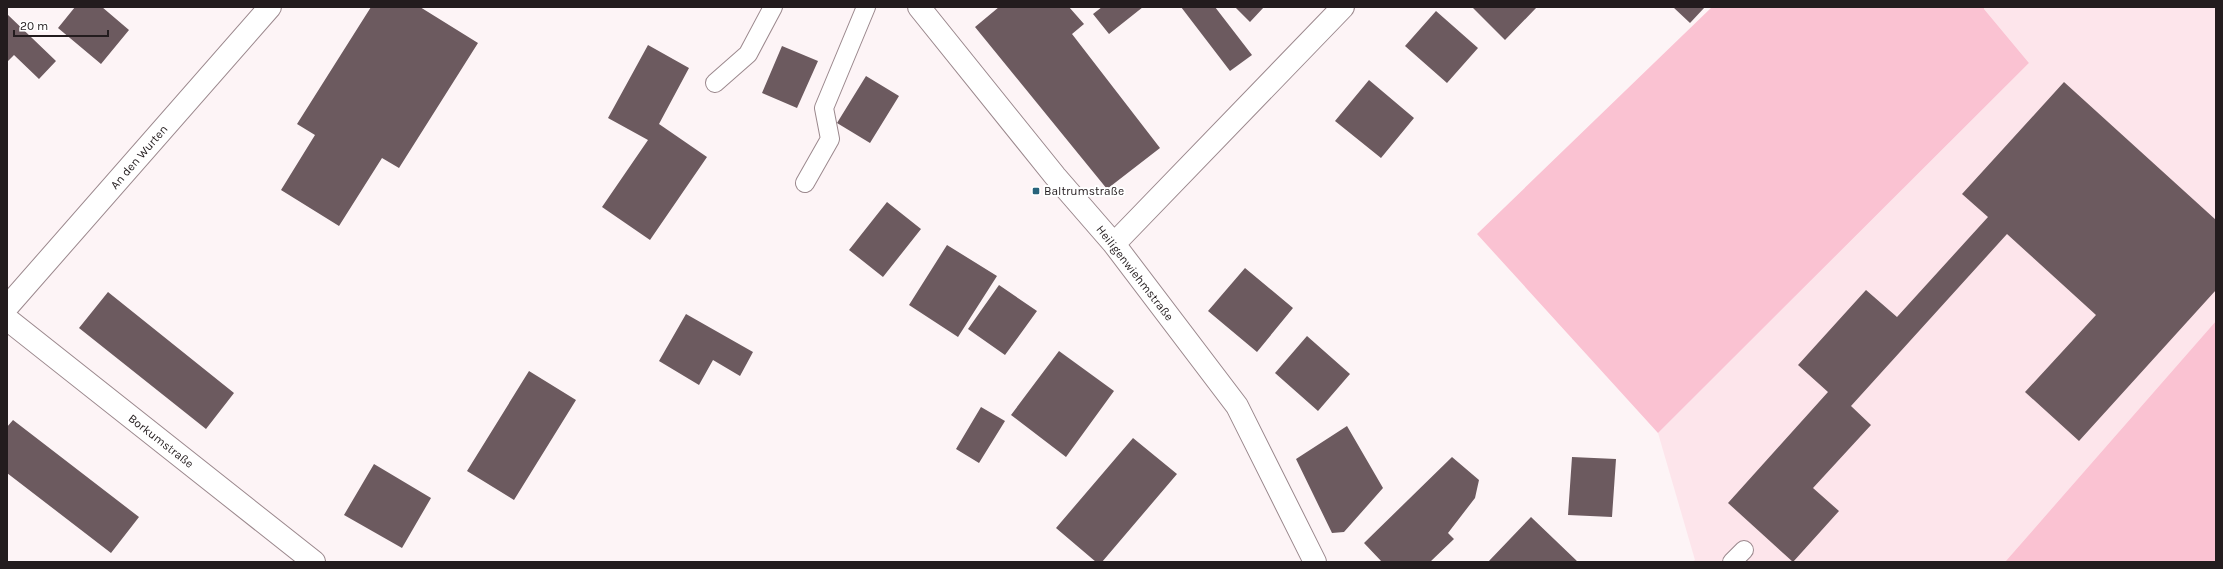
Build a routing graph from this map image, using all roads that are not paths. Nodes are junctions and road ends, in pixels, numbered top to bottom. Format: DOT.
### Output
graph roads {
  1 [pos="270,7"];
  2 [pos="773,7"];
  3 [pos="866,7"];
  4 [pos="919,7"];
  5 [pos="1343,7"];
  6 [pos="715,83"];
  7 [pos="805,183"];
  8 [pos="1114,244"];
  9 [pos="7,307"];
  10 [pos="7,319"];
  11 [pos="314,562"];
  12 [pos="1315,562"];
  1 -- 9 [label="street, An den Wurten"];
  2 -- 6 [label="lane"];
  3 -- 7 [label="lane"];
  4 -- 8 [label="street, Heiligenwiehmstraße"];
  5 -- 8 [label="street"];
  8 -- 12 [label="street, Heiligenwiehmstraße"];
  10 -- 11 [label="street, Borkumstraße"];
}
